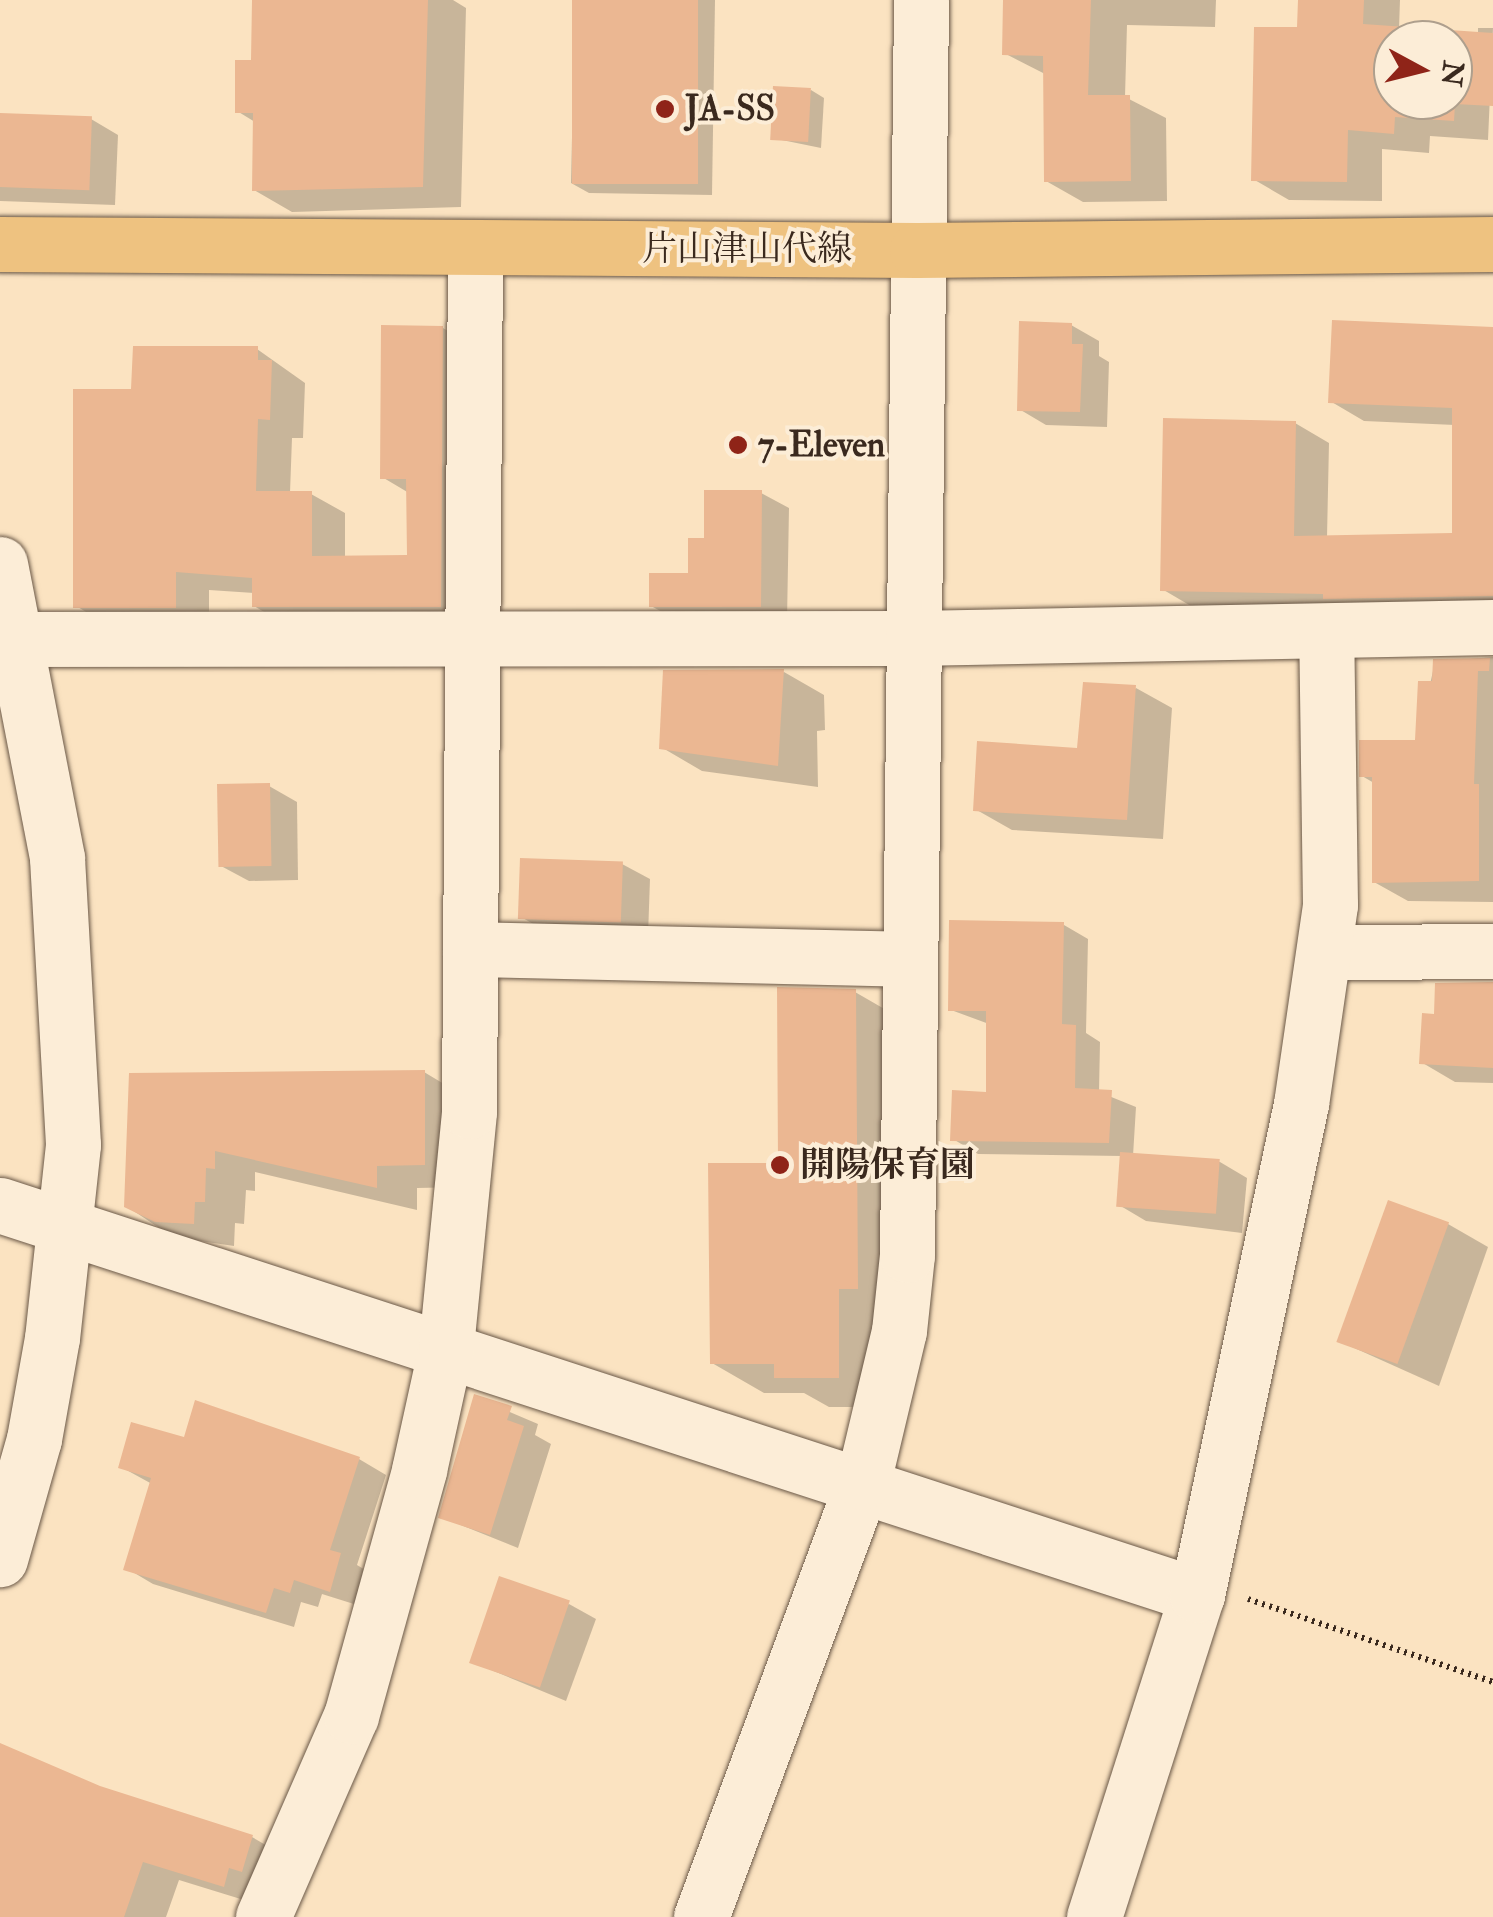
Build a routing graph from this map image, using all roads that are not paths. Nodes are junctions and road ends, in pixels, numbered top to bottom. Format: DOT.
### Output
graph roads {
  1 [pos="921,0"];
  2 [pos="0,244"];
  3 [pos="1493,244"];
  4 [pos="476,247"];
  5 [pos="918,250"];
  6 [pos="0,564"];
  7 [pos="1493,627"];
  8 [pos="1326,630"];
  9 [pos="471,637"];
  10 [pos="913,638"];
  11 [pos="8,639"];
  12 [pos="470,948"];
  13 [pos="1493,950"];
  14 [pos="1327,952"];
  15 [pos="910,959"];
  16 [pos="0,1204"];
  17 [pos="67,1225"];
  18 [pos="446,1347"];
  19 [pos="863,1482"];
  20 [pos="0,1559"];
  21 [pos="1198,1588"];
  22 [pos="263,1917"];
  23 [pos="702,1917"];
  24 [pos="1094,1917"];
  1 -- 5 [label="street"];
  2 -- 4 [label="main road, 片山津山代線"];
  3 -- 5 [label="main road, 片山津山代線"];
  4 -- 5 [label="main road, 片山津山代線"];
  4 -- 9 [label="street"];
  5 -- 10 [label="street"];
  6 -- 11 [label="street"];
  7 -- 8 [label="street"];
  8 -- 10 [label="street"];
  8 -- 14 [label="street"];
  9 -- 10 [label="street"];
  9 -- 11 [label="street"];
  9 -- 12 [label="street"];
  10 -- 15 [label="street"];
  11 -- 17 [label="street"];
  12 -- 15 [label="street"];
  12 -- 18 [label="street"];
  13 -- 14 [label="street"];
  14 -- 21 [label="street"];
  15 -- 19 [label="street"];
  16 -- 17 [label="street"];
  17 -- 18 [label="street"];
  17 -- 20 [label="street"];
  18 -- 19 [label="street"];
  18 -- 22 [label="street"];
  19 -- 21 [label="street"];
  19 -- 23 [label="street"];
  21 -- 24 [label="street"];
}
